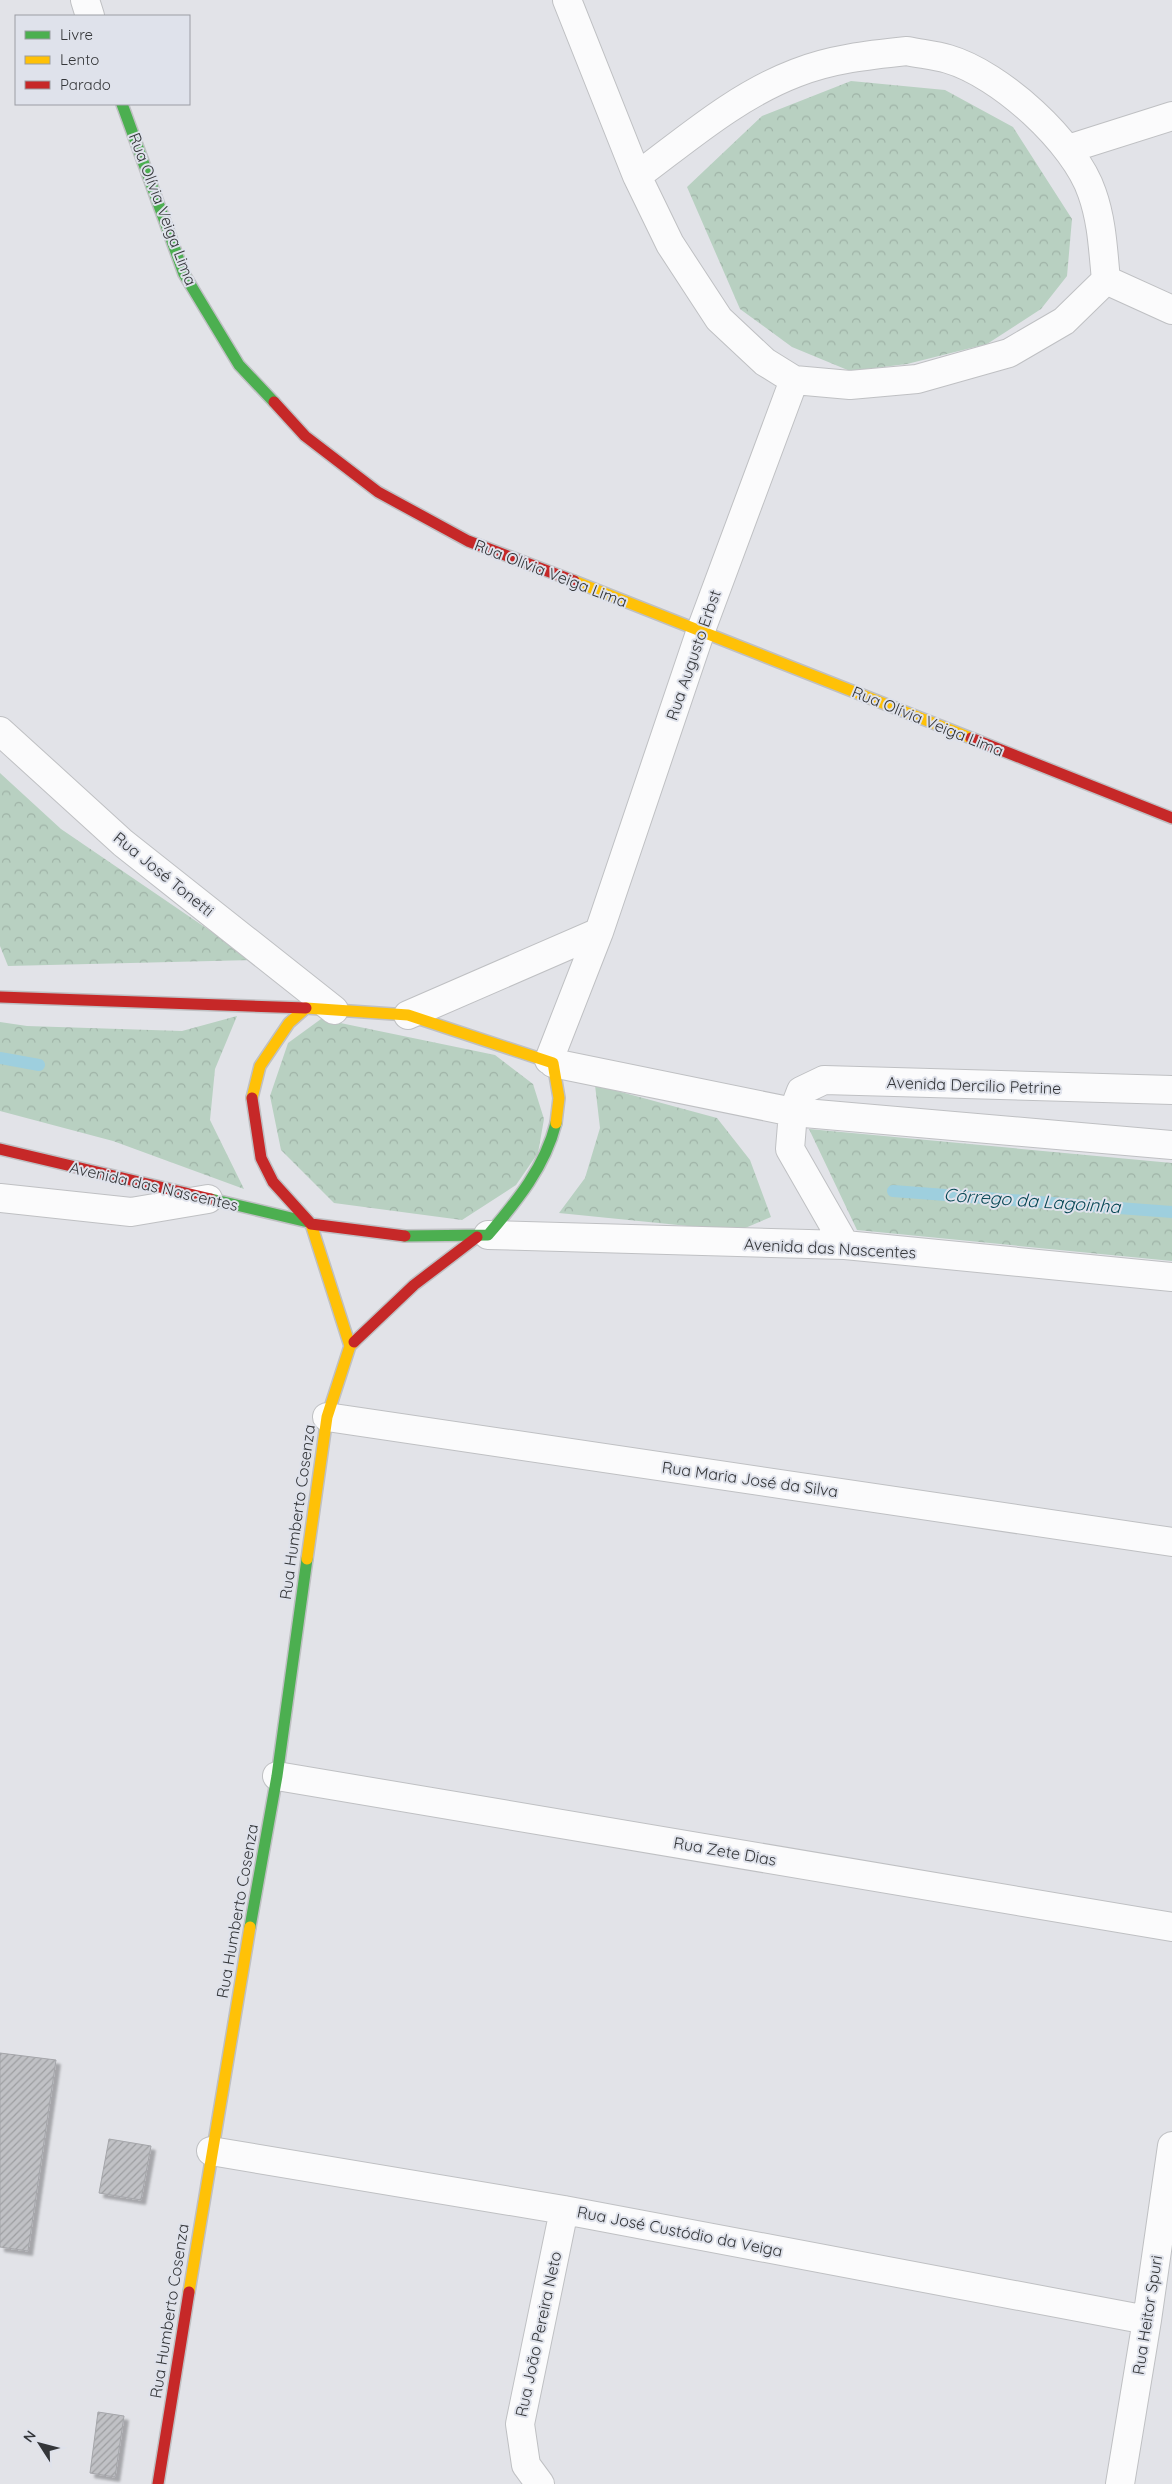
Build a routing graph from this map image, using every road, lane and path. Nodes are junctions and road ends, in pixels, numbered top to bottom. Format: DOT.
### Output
graph roads {
  1 [pos="84,0"];
  2 [pos="567,0"];
  3 [pos="90,15"];
  4 [pos="122,105"];
  5 [pos="1172,116"];
  6 [pos="1068,150"];
  7 [pos="637,176"];
  8 [pos="1106,280"];
  9 [pos="1172,310"];
  10 [pos="794,380"];
  11 [pos="701,630"];
  12 [pos="0,730"];
  13 [pos="1172,818"];
  14 [pos="599,932"];
  15 [pos="0,997"];
  16 [pos="306,1008"];
  17 [pos="334,1010"];
  18 [pos="408,1015"];
  19 [pos="551,1062"];
  20 [pos="1172,1090"];
  21 [pos="793,1112"];
  22 [pos="1172,1145"];
  23 [pos="0,1150"];
  24 [pos="0,1198"];
  25 [pos="208,1198"];
  26 [pos="310,1223"];
  27 [pos="482,1236"];
  28 [pos="845,1246"];
  29 [pos="1172,1277"];
  30 [pos="350,1346"];
  31 [pos="327,1417"];
  32 [pos="1172,1542"];
  33 [pos="277,1776"];
  34 [pos="1172,1927"];
  35 [pos="1172,2146"];
  36 [pos="210,2151"];
  37 [pos="564,2210"];
  38 [pos="1147,2320"];
  39 [pos="158,2484"];
  40 [pos="540,2484"];
  41 [pos="1120,2484"];
  1 -- 3 [label="street"];
  2 -- 7 [label="street"];
  4 -- 11 [label="street, Rua Olívia Veiga Lima"];
  5 -- 6 [label="street"];
  6 -- 7 [label="street"];
  6 -- 8 [label="street"];
  7 -- 10 [label="street"];
  8 -- 9 [label="street"];
  8 -- 10 [label="street"];
  10 -- 11 [label="street, Rua Augusto Erbst"];
  11 -- 13 [label="street, Rua Olívia Veiga Lima"];
  11 -- 14 [label="street, Rua Augusto Erbst"];
  12 -- 17 [label="street, Rua José Tonetti"];
  14 -- 18 [label="street"];
  14 -- 19 [label="street, Rua Augusto Erbst"];
  15 -- 16 [label="street"];
  16 -- 17 [label="street"];
  16 -- 26 [label="street"];
  17 -- 18 [label="street"];
  18 -- 19 [label="street"];
  19 -- 21 [label="street"];
  19 -- 27 [label="street, Rua Humberto Cosenza"];
  20 -- 21 [label="street, Avenida Dercilio Petrine"];
  21 -- 22 [label="street"];
  21 -- 28 [label="street"];
  23 -- 25 [label="street, Avenida das Nascentes"];
  24 -- 25 [label="street"];
  25 -- 26 [label="street, Avenida das Nascentes"];
  26 -- 27 [label="street, Avenida das Nascentes"];
  26 -- 30 [label="street"];
  27 -- 28 [label="street, Avenida das Nascentes"];
  27 -- 30 [label="street, Rua Humberto Cosenza"];
  28 -- 29 [label="street, Avenida das Nascentes"];
  30 -- 31 [label="street, Rua Humberto Cosenza"];
  31 -- 32 [label="street, Rua Maria José da Silva"];
  31 -- 33 [label="street, Rua Humberto Cosenza"];
  33 -- 34 [label="street, Rua Zete Dias"];
  33 -- 36 [label="street, Rua Humberto Cosenza"];
  35 -- 38 [label="street, Rua Heitor Spuri"];
  36 -- 37 [label="street, Rua José Custódio da Veiga"];
  36 -- 39 [label="street, Rua Humberto Cosenza"];
  37 -- 38 [label="street, Rua José Custódio da Veiga"];
  37 -- 40 [label="street, Rua João Pereira Neto"];
  38 -- 41 [label="street, Rua Heitor Spuri"];
}
